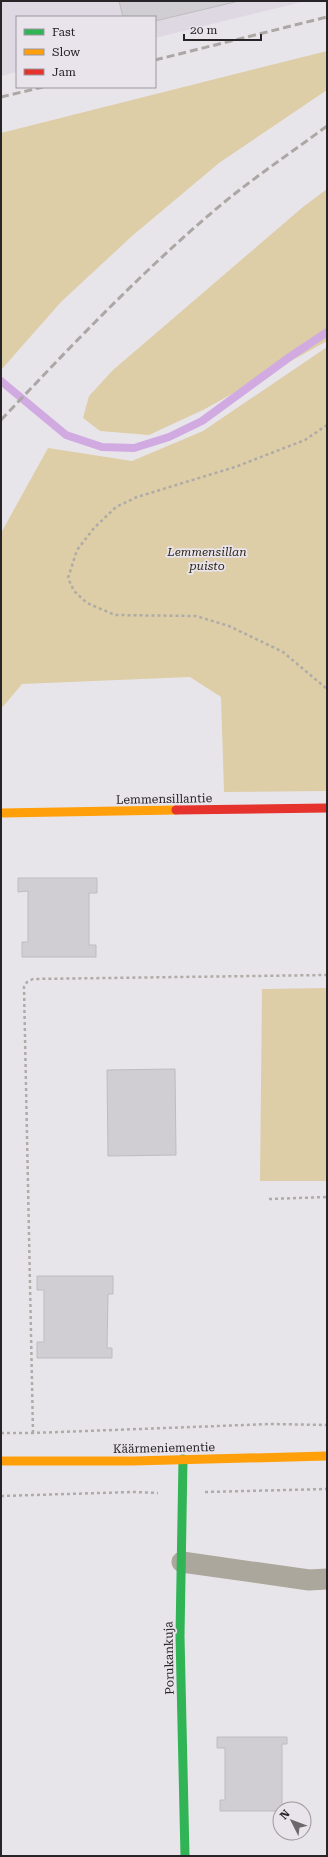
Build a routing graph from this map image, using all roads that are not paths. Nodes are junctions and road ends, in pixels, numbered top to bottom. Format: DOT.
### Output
graph roads {
  1 [pos="327,808"];
  2 [pos="1,813"];
  3 [pos="327,1456"];
  4 [pos="183,1459"];
  5 [pos="1,1461"];
  6 [pos="182,1562"];
  7 [pos="327,1579"];
  8 [pos="185,1856"];
  1 -- 2 [label="street, Lemmensillantie"];
  3 -- 4 [label="street, Käärmeniementie"];
  4 -- 5 [label="street, Käärmeniementie"];
  4 -- 6 [label="street, Porukankuja"];
  6 -- 7 [label="street"];
  6 -- 8 [label="street, Porukankuja"];
}
